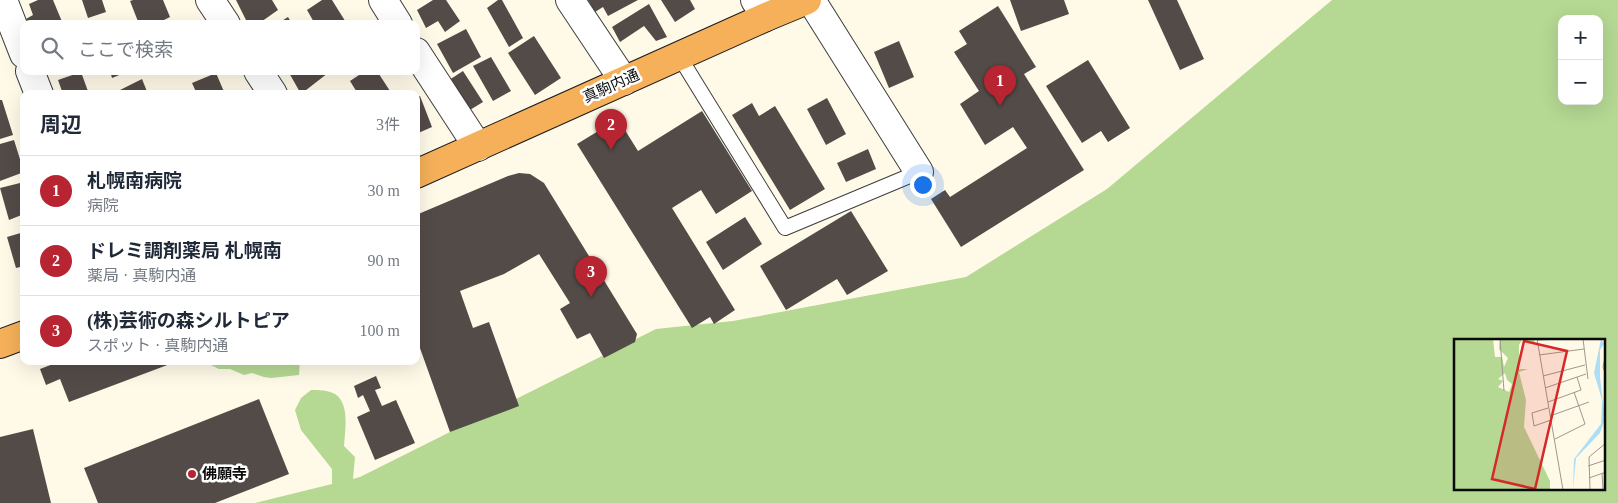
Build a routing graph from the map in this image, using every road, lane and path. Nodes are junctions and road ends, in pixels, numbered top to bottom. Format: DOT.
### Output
graph roads {
  1 [pos="3,0"];
  2 [pos="210,0"];
  3 [pos="383,0"];
  4 [pos="570,0"];
  5 [pos="809,0"];
  6 [pos="761,8"];
  7 [pos="223,20"];
  8 [pos="396,20"];
  9 [pos="20,44"];
  10 [pos="679,56"];
  11 [pos="420,58"];
  12 [pos="32,75"];
  13 [pos="260,75"];
  14 [pos="624,81"];
  15 [pos="37,90"];
  16 [pos="270,90"];
  17 [pos="478,147"];
  18 [pos="420,172"];
  19 [pos="919,172"];
  20 [pos="20,337"];
  21 [pos="0,344"];
  1 -- 9 [label="street"];
  2 -- 7 [label="street"];
  3 -- 8 [label="street"];
  4 -- 14 [label="street"];
  5 -- 6 [label="highway, 真駒内通"];
  5 -- 19 [label="street"];
  6 -- 10 [label="highway, 真駒内通"];
  10 -- 14 [label="highway, 真駒内通"];
  10 -- 19 [label="lane"];
  11 -- 17 [label="street"];
  12 -- 15 [label="street"];
  13 -- 16 [label="street"];
  14 -- 17 [label="highway, 真駒内通"];
  17 -- 18 [label="highway, 真駒内通"];
  20 -- 21 [label="highway"];
}
